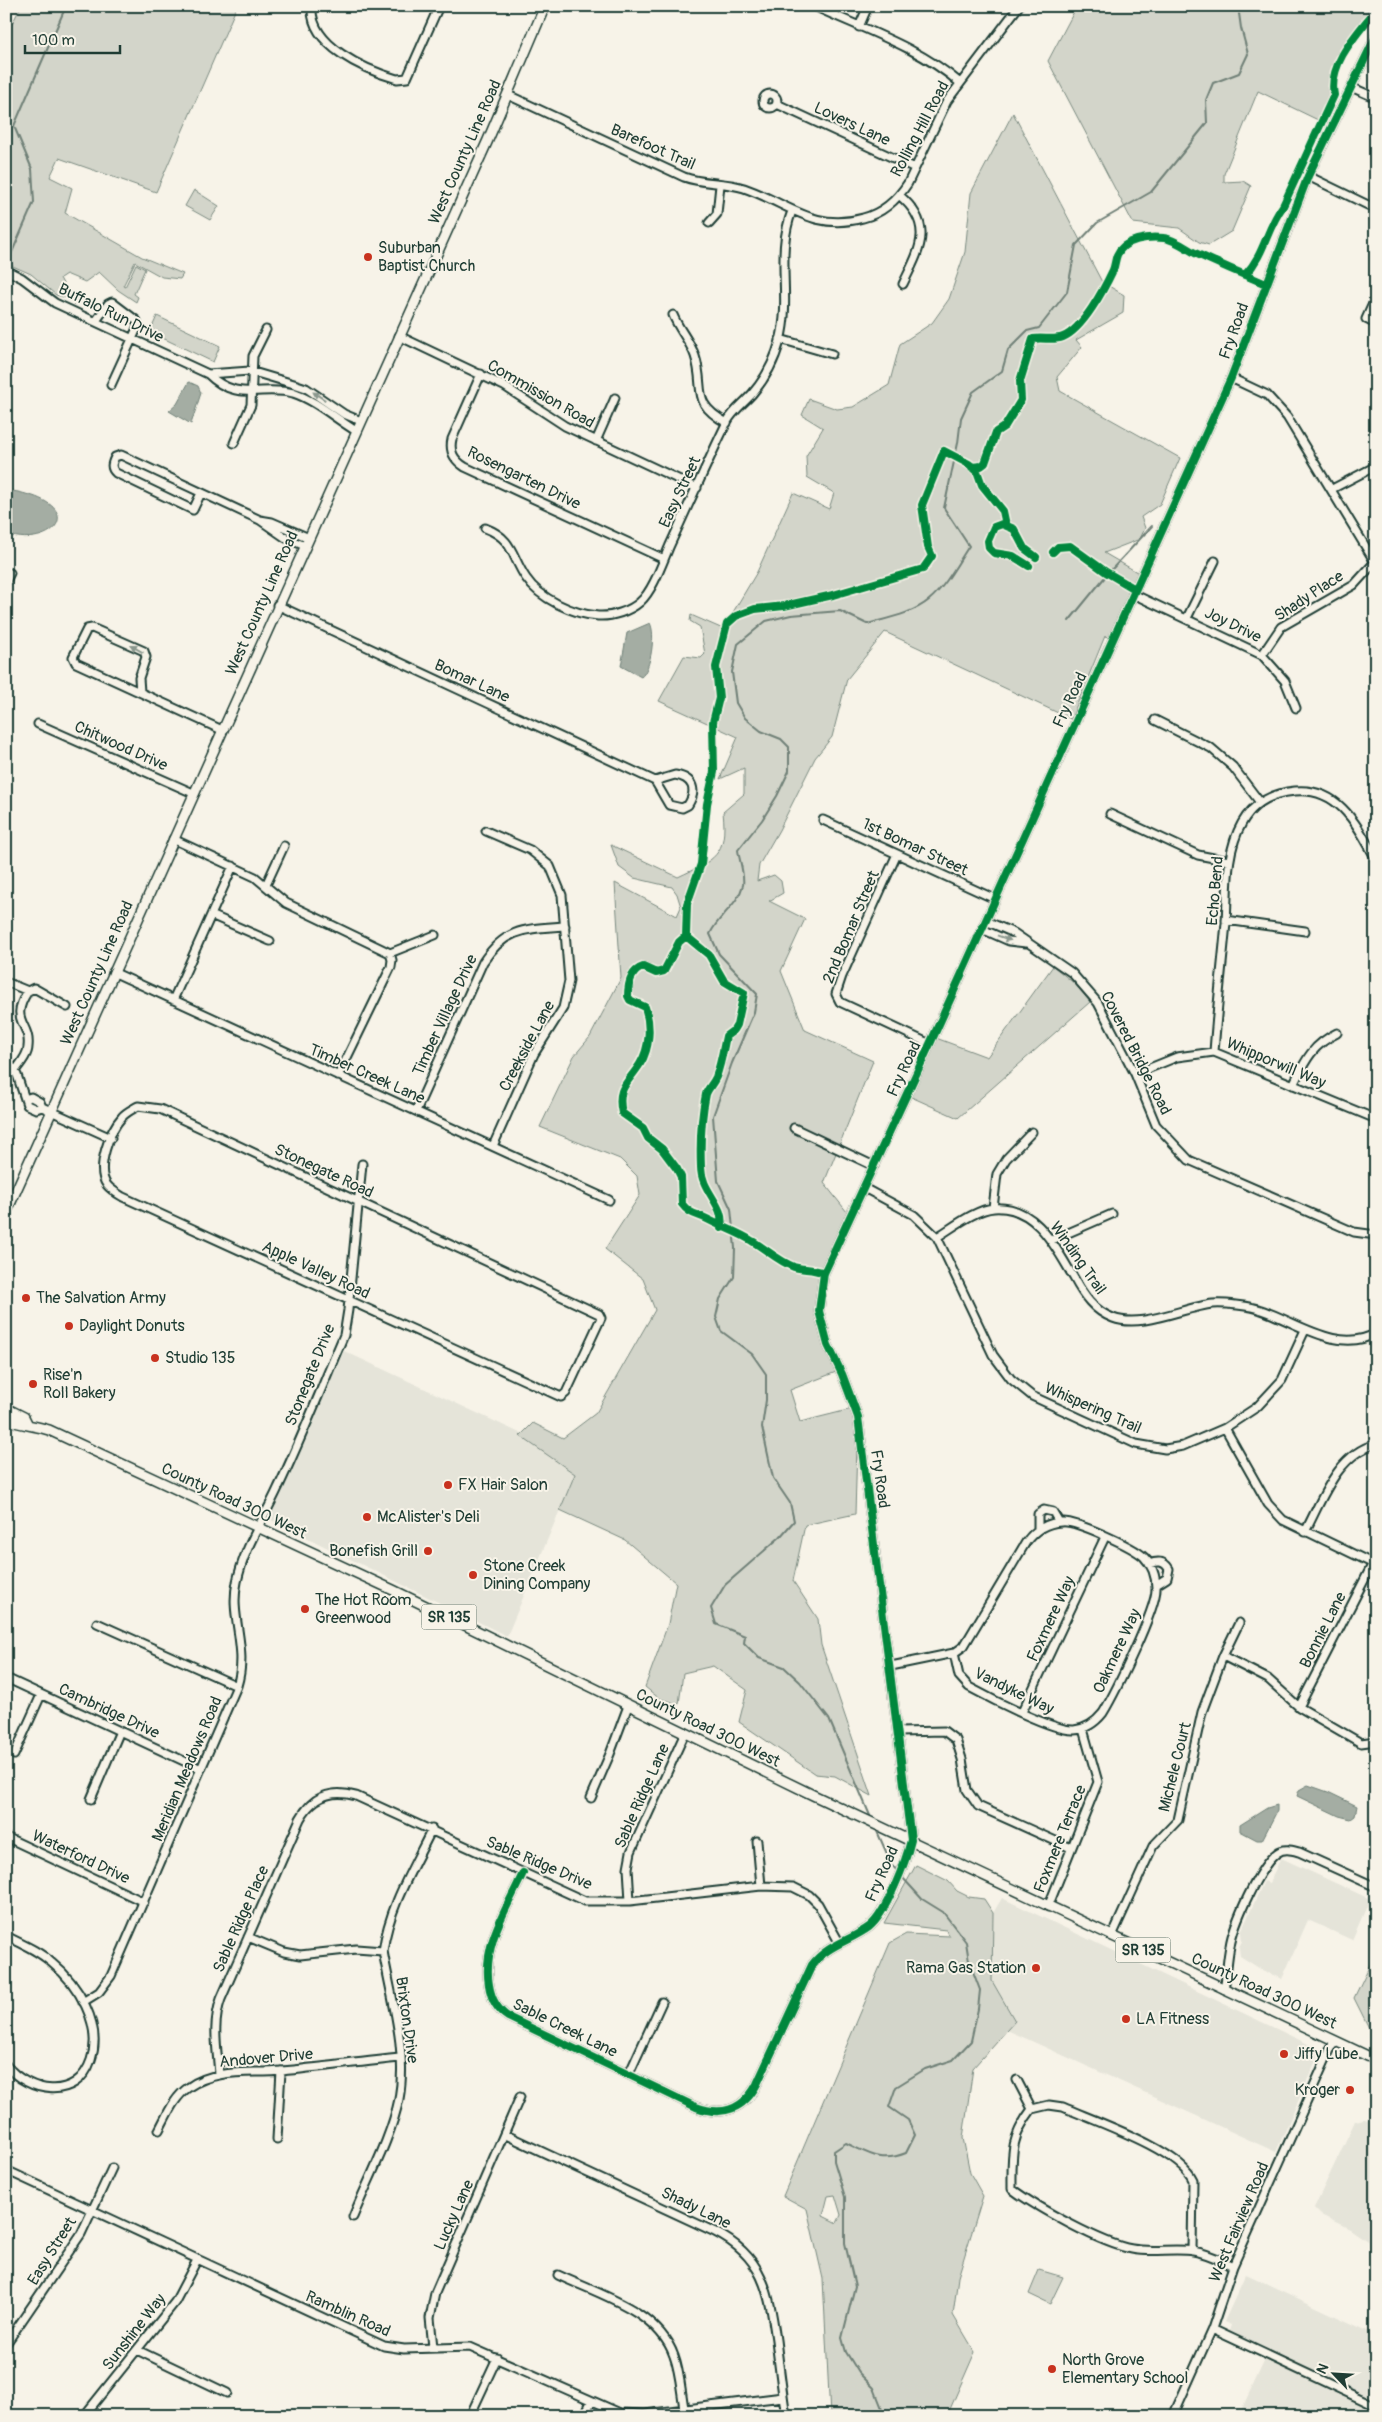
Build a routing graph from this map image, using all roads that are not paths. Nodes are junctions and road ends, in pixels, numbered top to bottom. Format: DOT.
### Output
graph roads {
  1 [pos="312,6"];
  2 [pos="439,6"];
  3 [pos="545,6"];
  4 [pos="814,6"];
  5 [pos="868,6"];
  6 [pos="1019,6"];
  7 [pos="859,27"];
  8 [pos="1376,36"];
  9 [pos="960,83"];
  10 [pos="1351,87"];
  11 [pos="508,95"];
  12 [pos="1376,98"];
  13 [pos="777,104"];
  14 [pos="915,168"];
  15 [pos="1308,176"];
  16 [pos="720,184"];
  17 [pos="899,195"];
  18 [pos="1376,208"];
  19 [pos="792,211"];
  20 [pos="708,223"];
  21 [pos="7,270"];
  22 [pos="903,284"];
  23 [pos="1376,298"];
  24 [pos="673,315"];
  25 [pos="96,321"];
  26 [pos="1376,324"];
  27 [pos="266,330"];
  28 [pos="399,336"];
  29 [pos="132,338"];
  30 [pos="780,339"];
  31 [pos="832,354"];
  32 [pos="253,372"];
  33 [pos="208,374"];
  34 [pos="481,374"];
  35 [pos="1231,378"];
  36 [pos="111,385"];
  37 [pos="253,393"];
  38 [pos="615,398"];
  39 [pos="360,422"];
  40 [pos="727,423"];
  41 [pos="356,432"];
  42 [pos="596,441"];
  43 [pos="234,443"];
  44 [pos="1376,466"];
  45 [pos="697,488"];
  46 [pos="1332,489"];
  47 [pos="201,493"];
  48 [pos="485,528"];
  49 [pos="307,542"];
  50 [pos="664,559"];
  51 [pos="1214,560"];
  52 [pos="1375,564"];
  53 [pos="10,573"];
  54 [pos="6,581"];
  55 [pos="1133,594"];
  56 [pos="278,605"];
  57 [pos="1187,618"];
  58 [pos="1262,655"];
  59 [pos="140,692"];
  60 [pos="1296,708"];
  61 [pos="1155,720"];
  62 [pos="38,724"];
  63 [pos="222,730"];
  64 [pos="656,781"];
  65 [pos="193,794"];
  66 [pos="1259,802"];
  67 [pos="1110,814"];
  68 [pos="823,820"];
  69 [pos="486,831"];
  70 [pos="172,839"];
  71 [pos="284,846"];
  72 [pos="897,854"];
  73 [pos="1376,859"];
  74 [pos="1229,861"];
  75 [pos="233,866"];
  76 [pos="266,885"];
  77 [pos="995,899"];
  78 [pos="211,915"];
  79 [pos="1226,920"];
  80 [pos="986,921"];
  81 [pos="565,926"];
  82 [pos="982,930"];
  83 [pos="1305,931"];
  84 [pos="435,935"];
  85 [pos="270,941"];
  86 [pos="1026,943"];
  87 [pos="390,953"];
  88 [pos="113,972"];
  89 [pos="6,982"];
  90 [pos="28,991"];
  91 [pos="173,1000"];
  92 [pos="67,1006"];
  93 [pos="1337,1033"];
  94 [pos="930,1044"];
  95 [pos="1214,1052"];
  96 [pos="6,1059"];
  97 [pos="15,1071"];
  98 [pos="1135,1074"];
  99 [pos="338,1076"];
  100 [pos="1293,1085"];
  101 [pos="416,1111"];
  102 [pos="52,1112"];
  103 [pos="1376,1119"];
  104 [pos="794,1128"];
  105 [pos="1032,1132"];
  106 [pos="111,1138"];
  107 [pos="493,1146"];
  108 [pos="362,1164"];
  109 [pos="874,1166"];
  110 [pos="864,1188"];
  111 [pos="609,1200"];
  112 [pos="357,1202"];
  113 [pos="993,1208"];
  114 [pos="6,1213"];
  115 [pos="1112,1214"];
  116 [pos="1376,1235"];
  117 [pos="937,1238"];
  118 [pos="1052,1240"];
  119 [pos="349,1300"];
  120 [pos="1304,1330"];
  121 [pos="1376,1333"];
  122 [pos="561,1397"];
  123 [pos="6,1408"];
  124 [pos="6,1419"];
  125 [pos="27,1423"];
  126 [pos="1225,1428"];
  127 [pos="1376,1444"];
  128 [pos="1059,1522"];
  129 [pos="256,1528"];
  130 [pos="1038,1529"];
  131 [pos="1305,1532"];
  132 [pos="1105,1537"];
  133 [pos="1149,1564"];
  134 [pos="1374,1565"];
  135 [pos="1156,1584"];
  136 [pos="97,1623"];
  137 [pos="1238,1623"];
  138 [pos="954,1653"];
  139 [pos="1222,1656"];
  140 [pos="891,1666"];
  141 [pos="6,1678"];
  142 [pos="237,1686"];
  143 [pos="41,1695"];
  144 [pos="628,1706"];
  145 [pos="1299,1707"];
  146 [pos="1022,1712"];
  147 [pos="1083,1729"];
  148 [pos="120,1731"];
  149 [pos="899,1732"];
  150 [pos="685,1733"];
  151 [pos="1376,1742"];
  152 [pos="14,1756"];
  153 [pos="202,1769"];
  154 [pos="331,1793"];
  155 [pos="91,1798"];
  156 [pos="590,1798"];
  157 [pos="432,1829"];
  158 [pos="6,1837"];
  159 [pos="911,1840"];
  160 [pos="757,1841"];
  161 [pos="1071,1848"];
  162 [pos="524,1873"];
  163 [pos="761,1886"];
  164 [pos="1376,1887"];
  165 [pos="630,1901"];
  166 [pos="144,1902"];
  167 [pos="1048,1907"];
  168 [pos="6,1936"];
  169 [pos="1112,1936"];
  170 [pos="248,1937"];
  171 [pos="839,1942"];
  172 [pos="383,1950"];
  173 [pos="1224,1989"];
  174 [pos="83,2002"];
  175 [pos="662,2002"];
  176 [pos="1334,2041"];
  177 [pos="400,2058"];
  178 [pos="1376,2060"];
  179 [pos="6,2064"];
  180 [pos="281,2071"];
  181 [pos="219,2074"];
  182 [pos="629,2074"];
  183 [pos="1017,2080"];
  184 [pos="520,2097"];
  185 [pos="1032,2109"];
  186 [pos="727,2111"];
  187 [pos="158,2130"];
  188 [pos="504,2134"];
  189 [pos="277,2139"];
  190 [pos="112,2168"];
  191 [pos="6,2170"];
  192 [pos="92,2210"];
  193 [pos="353,2217"];
  194 [pos="1192,2251"];
  195 [pos="197,2260"];
  196 [pos="1233,2266"];
  197 [pos="558,2276"];
  198 [pos="1212,2328"];
  199 [pos="6,2344"];
  200 [pos="433,2347"];
  201 [pos="137,2350"];
  202 [pos="498,2358"];
  203 [pos="227,2392"];
  204 [pos="783,2397"];
  205 [pos="590,2402"];
  206 [pos="1376,2406"];
  207 [pos="684,2408"];
  208 [pos="84,2416"];
  209 [pos="470,2416"];
  210 [pos="584,2416"];
  211 [pos="786,2416"];
  212 [pos="1173,2416"];
  1 -- 2 [label="street"];
  3 -- 11 [label="main road, West County Line Road"];
  4 -- 7 [label="street"];
  5 -- 7 [label="street"];
  6 -- 9 [label="street, Rolling Hill Road"];
  7 -- 9 [label="street"];
  8 -- 10 [label="street, Fry Road"];
  9 -- 14 [label="street, Rolling Hill Road"];
  10 -- 12 [label="street"];
  10 -- 15 [label="street, Fry Road"];
  11 -- 16 [label="street, Barefoot Trail"];
  11 -- 28 [label="main road, West County Line Road"];
  13 -- 14 [label="street, Lovers Lane"];
  14 -- 17 [label="street, Rolling Hill Road"];
  15 -- 18 [label="street"];
  15 -- 35 [label="street, Fry Road"];
  16 -- 19 [label="street, Barefoot Trail"];
  16 -- 20 [label="street"];
  17 -- 19 [label="street, Rolling Hill Road"];
  17 -- 22 [label="street"];
  19 -- 30 [label="street, Easy Street"];
  21 -- 25 [label="street, Buffalo Run Drive"];
  23 -- 26 [label="street"];
  24 -- 40 [label="street"];
  25 -- 29 [label="street, Buffalo Run Drive"];
  25 -- 29 [label="street"];
  27 -- 32 [label="street"];
  28 -- 34 [label="street, Commission Road"];
  28 -- 39 [label="main road, West County Line Road"];
  29 -- 33 [label="street, Buffalo Run Drive"];
  29 -- 36 [label="street"];
  30 -- 31 [label="street"];
  30 -- 40 [label="street, Easy Street"];
  32 -- 33 [label="street, Buffalo Run Drive"];
  32 -- 37 [label="street"];
  39 -- 32 [label="street, Buffalo Run Drive, one-way"];
  33 -- 37 [label="street, Buffalo Run Drive"];
  34 -- 42 [label="street, Commission Road"];
  34 -- 50 [label="street, Rosengarten Drive"];
  35 -- 46 [label="street"];
  35 -- 55 [label="street, Fry Road"];
  37 -- 41 [label="street, Buffalo Run Drive"];
  37 -- 43 [label="street"];
  38 -- 42 [label="street"];
  39 -- 41 [label="main road, West County Line Road"];
  40 -- 45 [label="street, Easy Street"];
  41 -- 49 [label="main road, West County Line Road"];
  42 -- 45 [label="street, Commission Road"];
  44 -- 46 [label="street"];
  45 -- 50 [label="street, Easy Street"];
  46 -- 52 [label="street"];
  47 -- 47 [label="street"];
  47 -- 49 [label="street"];
  48 -- 50 [label="street, Easy Street"];
  49 -- 56 [label="main road, West County Line Road"];
  51 -- 57 [label="street"];
  52 -- 58 [label="street, Shady Place"];
  53 -- 54 [label="street"];
  55 -- 57 [label="street, Joy Drive"];
  55 -- 77 [label="street, Fry Road"];
  56 -- 63 [label="main road, West County Line Road"];
  56 -- 64 [label="street, Bomar Lane"];
  57 -- 58 [label="street, Joy Drive"];
  58 -- 60 [label="street, Joy Drive"];
  59 -- 59 [label="street, one-way"];
  59 -- 63 [label="street"];
  61 -- 66 [label="street"];
  62 -- 65 [label="street, Chitwood Drive"];
  63 -- 65 [label="main road, West County Line Road"];
  64 -- 64 [label="street"];
  65 -- 70 [label="main road, West County Line Road"];
  66 -- 73 [label="street"];
  66 -- 74 [label="street, Echo Bend"];
  67 -- 74 [label="street"];
  68 -- 72 [label="street, 1st Bomar Street"];
  69 -- 81 [label="street, Creekside Lane"];
  70 -- 75 [label="street"];
  70 -- 88 [label="main road, West County Line Road"];
  71 -- 76 [label="street"];
  72 -- 77 [label="street, 1st Bomar Street"];
  72 -- 94 [label="street, 2nd Bomar Street"];
  74 -- 79 [label="street, Echo Bend"];
  75 -- 76 [label="street"];
  75 -- 78 [label="street"];
  76 -- 87 [label="street"];
  77 -- 80 [label="street, Fry Road"];
  78 -- 85 [label="street"];
  78 -- 91 [label="street"];
  79 -- 83 [label="street"];
  79 -- 95 [label="street, Echo Bend"];
  80 -- 82 [label="street, Fry Road"];
  80 -- 86 [label="street, Covered Bridge Road"];
  81 -- 101 [label="street, Timber Village Drive"];
  81 -- 107 [label="street, Creekside Lane"];
  82 -- 86 [label="street, one-way"];
  82 -- 94 [label="street, Fry Road"];
  84 -- 87 [label="street"];
  86 -- 98 [label="street, Covered Bridge Road"];
  87 -- 99 [label="street"];
  88 -- 91 [label="street, Timber Creek Lane"];
  88 -- 102 [label="main road, West County Line Road"];
  89 -- 90 [label="street"];
  90 -- 92 [label="street"];
  90 -- 97 [label="street"];
  91 -- 99 [label="street, Timber Creek Lane"];
  93 -- 100 [label="street"];
  94 -- 109 [label="street, Fry Road"];
  95 -- 98 [label="street, Whipporwill Way"];
  95 -- 100 [label="street, Whipporwill Way"];
  96 -- 97 [label="street"];
  97 -- 102 [label="street"];
  98 -- 116 [label="street, Covered Bridge Road"];
  99 -- 101 [label="street, Timber Creek Lane"];
  100 -- 103 [label="street, Whipporwill Way"];
  101 -- 107 [label="street, Timber Creek Lane"];
  102 -- 106 [label="street"];
  102 -- 114 [label="main road, West County Line Road"];
  104 -- 109 [label="street"];
  105 -- 113 [label="street"];
  106 -- 112 [label="street, Stonegate Road"];
  106 -- 119 [label="street, Apple Valley Road"];
  107 -- 111 [label="street, Timber Creek Lane"];
  108 -- 112 [label="street, Stonegate Drive"];
  109 -- 110 [label="street, Fry Road"];
  110 -- 117 [label="street"];
  110 -- 140 [label="street, Fry Road"];
  112 -- 119 [label="street, Stonegate Drive"];
  112 -- 122 [label="street, Stonegate Road"];
  113 -- 117 [label="street"];
  113 -- 118 [label="street, Winding Trail"];
  115 -- 118 [label="street"];
  117 -- 126 [label="street, Whispering Trail"];
  118 -- 120 [label="street, Winding Trail"];
  119 -- 122 [label="street, Apple Valley Road"];
  119 -- 129 [label="street, Stonegate Drive"];
  120 -- 121 [label="street, Winding Trail"];
  120 -- 126 [label="street, Whispering Trail"];
  123 -- 125 [label="main road, County Road 300 West / SR 135"];
  124 -- 125 [label="main road, County Road 300 West / SR 135"];
  125 -- 129 [label="main road, County Road 300 West / SR 135"];
  126 -- 131 [label="street"];
  127 -- 131 [label="street"];
  128 -- 130 [label="street"];
  128 -- 130 [label="street"];
  128 -- 132 [label="street"];
  129 -- 142 [label="street, Meridian Meadows Road"];
  129 -- 144 [label="main road, County Road 300 West / SR 135"];
  130 -- 138 [label="street"];
  131 -- 134 [label="street"];
  132 -- 133 [label="street"];
  132 -- 146 [label="street, Foxmere Way"];
  133 -- 135 [label="street, Oakmere Way"];
  133 -- 135 [label="street"];
  134 -- 145 [label="street, Bonnie Lane"];
  135 -- 147 [label="street, Oakmere Way"];
  136 -- 142 [label="street"];
  137 -- 139 [label="street, Michele Court"];
  138 -- 140 [label="street"];
  138 -- 146 [label="street, Vandyke Way"];
  139 -- 145 [label="street"];
  139 -- 169 [label="street, Michele Court"];
  140 -- 149 [label="street, Fry Road"];
  141 -- 143 [label="street, Cambridge Drive"];
  142 -- 153 [label="street, Meridian Meadows Road"];
  143 -- 148 [label="street, Cambridge Drive"];
  143 -- 152 [label="street"];
  144 -- 150 [label="main road, County Road 300 West / SR 135"];
  144 -- 156 [label="street"];
  145 -- 151 [label="street"];
  146 -- 147 [label="street, Vandyke Way"];
  147 -- 161 [label="street, Foxmere Terrace"];
  148 -- 153 [label="street, Cambridge Drive"];
  148 -- 155 [label="street"];
  149 -- 159 [label="street, Fry Road"];
  149 -- 161 [label="street"];
  150 -- 159 [label="main road, County Road 300 West / SR 135"];
  150 -- 165 [label="street, Sable Ridge Lane"];
  153 -- 166 [label="street, Meridian Meadows Road"];
  154 -- 157 [label="street, Sable Ridge Drive"];
  154 -- 170 [label="street, Sable Ridge Place"];
  157 -- 162 [label="street, Sable Ridge Drive"];
  157 -- 172 [label="street, Brixton Drive"];
  158 -- 166 [label="street, Waterford Drive"];
  159 -- 167 [label="main road, County Road 300 West / SR 135"];
  159 -- 171 [label="street, Fry Road"];
  160 -- 163 [label="street"];
  161 -- 167 [label="street, Foxmere Terrace"];
  162 -- 165 [label="street, Sable Ridge Drive"];
  162 -- 182 [label="street, Sable Creek Lane"];
  163 -- 165 [label="street, Sable Ridge Drive"];
  163 -- 171 [label="street, Sable Ridge Drive"];
  164 -- 173 [label="street"];
  166 -- 174 [label="street, Meridian Meadows Road"];
  167 -- 169 [label="main road, County Road 300 West / SR 135"];
  168 -- 174 [label="street"];
  169 -- 173 [label="main road, County Road 300 West / SR 135"];
  170 -- 172 [label="street"];
  170 -- 181 [label="street, Sable Ridge Place"];
  171 -- 186 [label="street, Fry Road"];
  172 -- 177 [label="street, Brixton Drive"];
  173 -- 176 [label="main road, County Road 300 West / SR 135"];
  174 -- 179 [label="street"];
  175 -- 182 [label="street"];
  176 -- 178 [label="main road, County Road 300 West / SR 135"];
  176 -- 196 [label="street, West Fairview Road"];
  177 -- 180 [label="street, Andover Drive"];
  177 -- 193 [label="street, Brixton Drive"];
  180 -- 181 [label="street, Andover Drive"];
  180 -- 189 [label="street"];
  181 -- 187 [label="street, Andover Drive"];
  182 -- 186 [label="street, Sable Creek Lane"];
  183 -- 185 [label="street"];
  184 -- 188 [label="street, Lucky Lane"];
  185 -- 194 [label="street"];
  185 -- 194 [label="street"];
  188 -- 200 [label="street, Lucky Lane"];
  188 -- 204 [label="street, Shady Lane"];
  190 -- 192 [label="street, Easy Street"];
  191 -- 192 [label="street, Ramblin Road"];
  192 -- 195 [label="street, Ramblin Road"];
  192 -- 199 [label="street, Easy Street"];
  194 -- 196 [label="street"];
  195 -- 200 [label="street, Ramblin Road"];
  195 -- 201 [label="street, Sunshine Way"];
  196 -- 198 [label="street, West Fairview Road"];
  197 -- 207 [label="street"];
  198 -- 206 [label="street"];
  198 -- 212 [label="street, West Fairview Road"];
  200 -- 202 [label="street, Ramblin Road"];
  201 -- 203 [label="street"];
  201 -- 208 [label="street, Sunshine Way"];
  202 -- 205 [label="street, Ramblin Road"];
  202 -- 209 [label="street"];
  204 -- 207 [label="street, Ramblin Road"];
  204 -- 211 [label="street, Shady Lane"];
  205 -- 207 [label="street, Ramblin Road"];
  205 -- 210 [label="street"];
}
